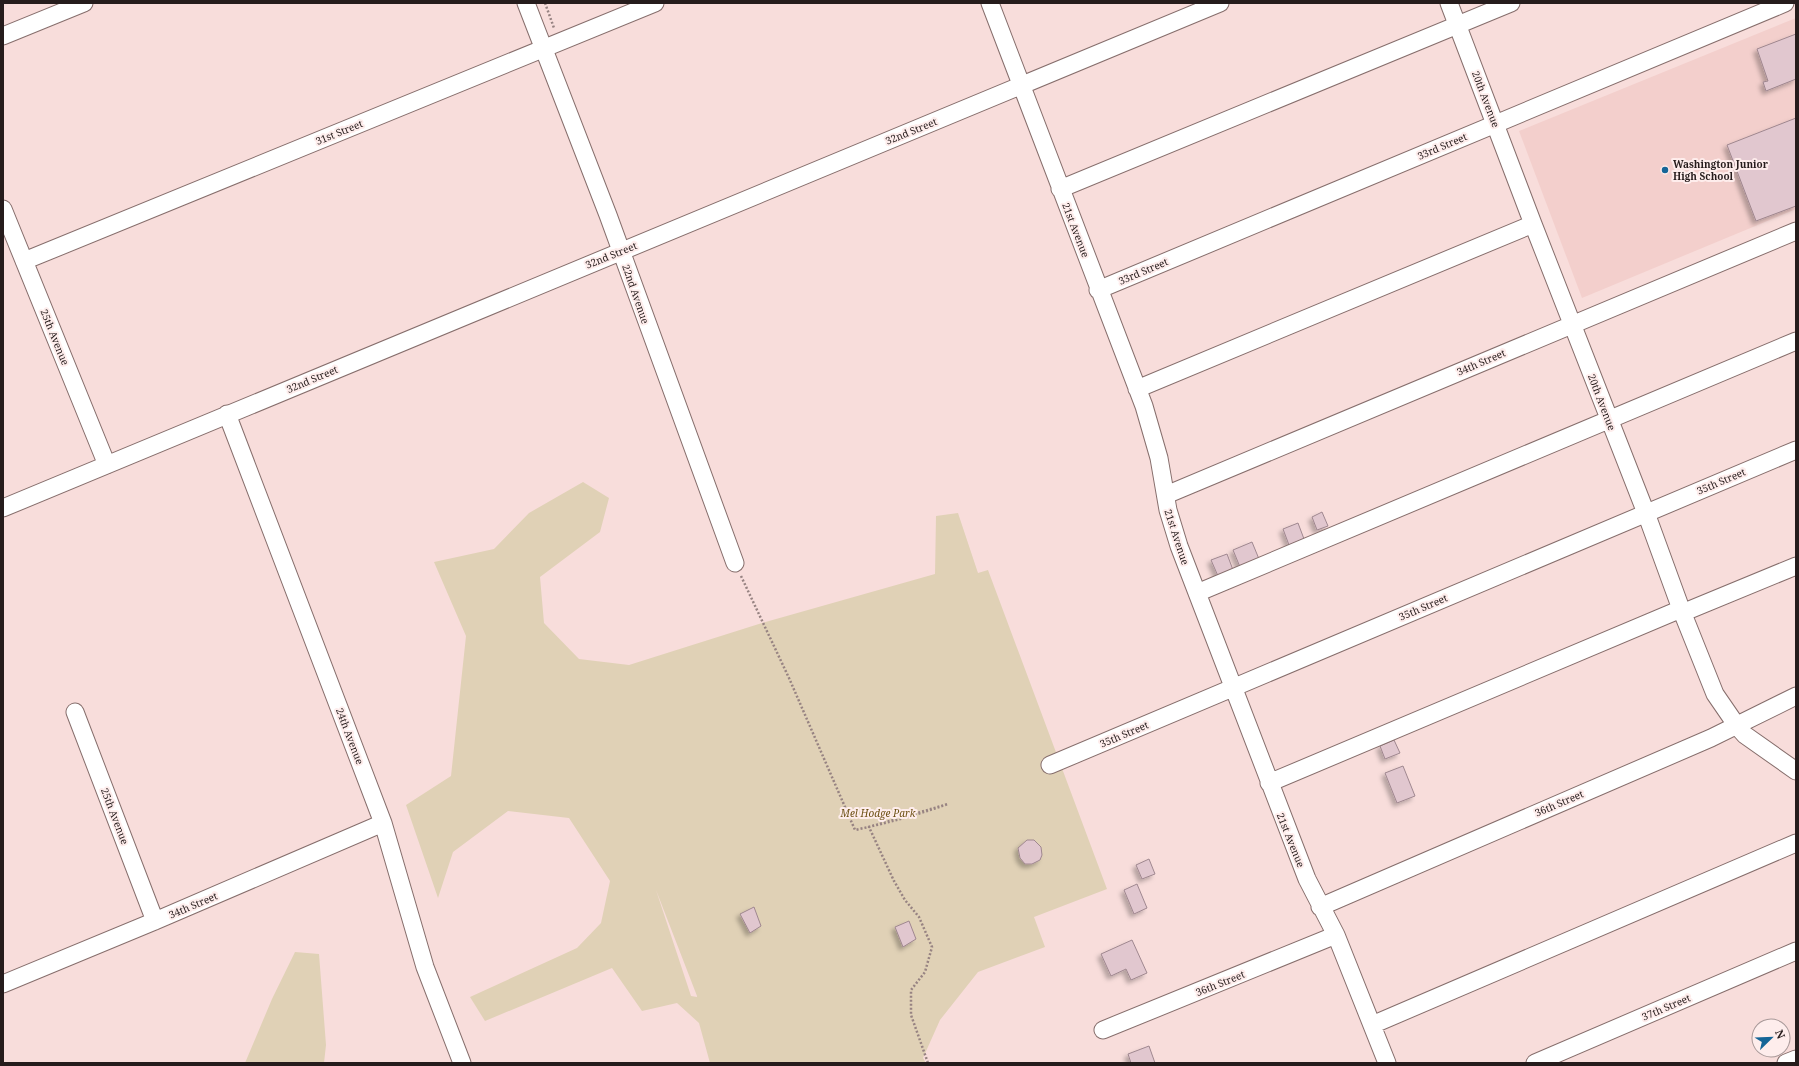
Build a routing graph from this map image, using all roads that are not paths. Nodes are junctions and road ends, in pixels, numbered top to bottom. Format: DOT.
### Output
graph roads {
  1 [pos="526,3"];
  2 [pos="655,3"];
  3 [pos="990,3"];
  4 [pos="1220,3"];
  5 [pos="1449,3"];
  6 [pos="1511,3"];
  7 [pos="1785,3"];
  8 [pos="76,4"];
  9 [pos="1458,25"];
  10 [pos="3,36"];
  11 [pos="543,48"];
  12 [pos="1021,86"];
  13 [pos="1495,124"];
  14 [pos="1060,189"];
  15 [pos="3,209"];
  16 [pos="1533,224"];
  17 [pos="1796,231"];
  18 [pos="621,251"];
  19 [pos="24,261"];
  20 [pos="1098,290"];
  21 [pos="1572,324"];
  22 [pos="1796,341"];
  23 [pos="1137,389"];
  24 [pos="227,414"];
  25 [pos="1610,420"];
  26 [pos="1796,450"];
  27 [pos="107,465"];
  28 [pos="1166,496"];
  29 [pos="3,508"];
  30 [pos="1646,513"];
  31 [pos="735,563"];
  32 [pos="1796,566"];
  33 [pos="1197,593"];
  34 [pos="1681,611"];
  35 [pos="1233,687"];
  36 [pos="1796,696"];
  37 [pos="75,712"];
  38 [pos="1737,726"];
  39 [pos="1050,765"];
  40 [pos="1796,771"];
  41 [pos="1269,783"];
  42 [pos="383,823"];
  43 [pos="1796,843"];
  44 [pos="1320,907"];
  45 [pos="155,921"];
  46 [pos="1336,935"];
  47 [pos="1796,951"];
  48 [pos="3,984"];
  49 [pos="1372,1025"];
  50 [pos="1104,1030"];
  51 [pos="1796,1059"];
  52 [pos="462,1063"];
  53 [pos="1387,1063"];
  54 [pos="1535,1063"];
  55 [pos="1786,1063"];
  1 -- 11 [label="street, 22nd Avenue"];
  2 -- 11 [label="street, 31st Street"];
  3 -- 12 [label="street, 21st Avenue"];
  4 -- 12 [label="street, 32nd Street"];
  5 -- 9 [label="street, 20th Avenue"];
  6 -- 9 [label="street"];
  7 -- 13 [label="street, 33rd Street"];
  8 -- 10 [label="street"];
  9 -- 13 [label="street, 20th Avenue"];
  9 -- 14 [label="street"];
  11 -- 18 [label="street, 22nd Avenue"];
  11 -- 19 [label="street, 31st Street"];
  12 -- 14 [label="street, 21st Avenue"];
  12 -- 18 [label="street, 32nd Street"];
  13 -- 16 [label="street, 20th Avenue"];
  13 -- 20 [label="street, 33rd Street"];
  14 -- 20 [label="street, 21st Avenue"];
  15 -- 19 [label="street, 25th Avenue"];
  16 -- 21 [label="street, 20th Avenue"];
  16 -- 23 [label="street"];
  17 -- 21 [label="street, 34th Street"];
  18 -- 24 [label="street, 32nd Street"];
  18 -- 31 [label="street, 22nd Avenue"];
  19 -- 27 [label="street, 25th Avenue"];
  20 -- 23 [label="street, 21st Avenue"];
  21 -- 25 [label="street, 20th Avenue"];
  21 -- 28 [label="street, 34th Street"];
  22 -- 25 [label="street"];
  23 -- 28 [label="street, 21st Avenue"];
  24 -- 27 [label="street, 32nd Street"];
  24 -- 42 [label="street, 24th Avenue"];
  25 -- 30 [label="street, 20th Avenue"];
  25 -- 33 [label="street"];
  26 -- 30 [label="street, 35th Street"];
  27 -- 29 [label="street, 32nd Street"];
  28 -- 33 [label="street, 21st Avenue"];
  30 -- 34 [label="street, 20th Avenue"];
  30 -- 35 [label="street, 35th Street"];
  32 -- 34 [label="street"];
  33 -- 35 [label="street, 21st Avenue"];
  34 -- 38 [label="street, 20th Avenue"];
  34 -- 41 [label="street"];
  35 -- 39 [label="street, 35th Street"];
  35 -- 41 [label="street, 21st Avenue"];
  36 -- 38 [label="street, 36th Street"];
  37 -- 45 [label="street, 25th Avenue"];
  38 -- 40 [label="street, 20th Avenue"];
  38 -- 44 [label="street, 36th Street"];
  41 -- 44 [label="street, 21st Avenue"];
  42 -- 45 [label="street, 34th Street"];
  42 -- 52 [label="street, 24th Avenue"];
  43 -- 49 [label="street"];
  44 -- 46 [label="street, 21st Avenue"];
  45 -- 48 [label="street, 34th Street"];
  46 -- 49 [label="street, 21st Avenue"];
  46 -- 50 [label="street, 36th Street"];
  47 -- 54 [label="street, 37th Street"];
  49 -- 53 [label="street, 21st Avenue"];
  51 -- 55 [label="street"];
}
